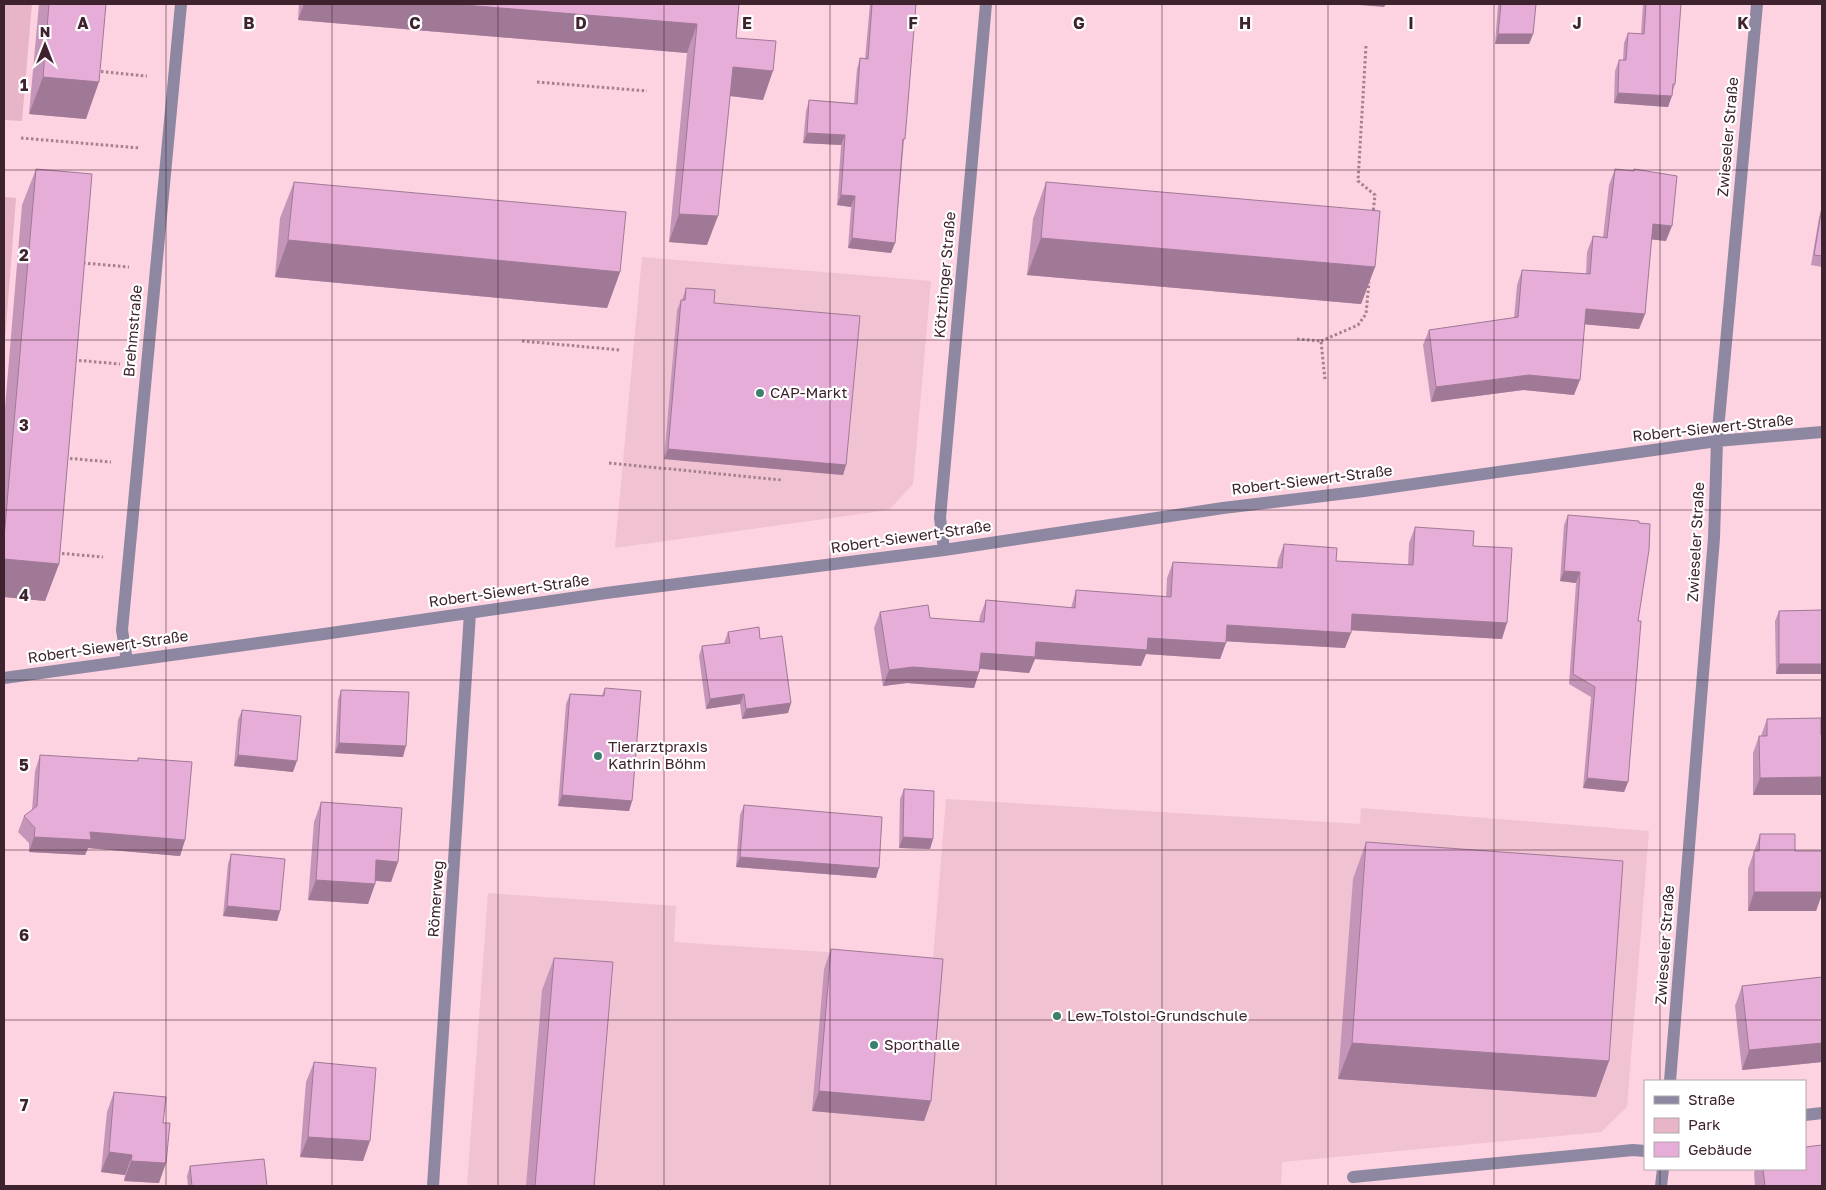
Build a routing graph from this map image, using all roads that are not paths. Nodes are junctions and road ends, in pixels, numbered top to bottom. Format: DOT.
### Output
graph roads {
  1 [pos="181,4"];
  2 [pos="986,4"];
  3 [pos="1757,4"];
  4 [pos="1822,432"];
  5 [pos="1718,441"];
  6 [pos="944,550"];
  7 [pos="470,613"];
  8 [pos="127,661"];
  9 [pos="4,678"];
  10 [pos="1670,1080"];
  11 [pos="1822,1113"];
  12 [pos="1806,1115"];
  13 [pos="1644,1151"];
  14 [pos="1663,1170"];
  15 [pos="1353,1177"];
  16 [pos="433,1186"];
  17 [pos="1661,1186"];
  1 -- 8 [label="street, Brehmstraße"];
  2 -- 6 [label="street, Kötztinger Straße"];
  3 -- 5 [label="street, Zwieseler Straße"];
  4 -- 5 [label="street, Robert-Siewert-Straße"];
  5 -- 6 [label="street, Robert-Siewert-Straße"];
  5 -- 10 [label="street, Zwieseler Straße"];
  6 -- 7 [label="street, Robert-Siewert-Straße"];
  7 -- 8 [label="street, Robert-Siewert-Straße"];
  7 -- 16 [label="street, Römerweg"];
  8 -- 9 [label="street, Robert-Siewert-Straße"];
  11 -- 12 [label="street"];
  13 -- 15 [label="street"];
  14 -- 17 [label="street"];
}
